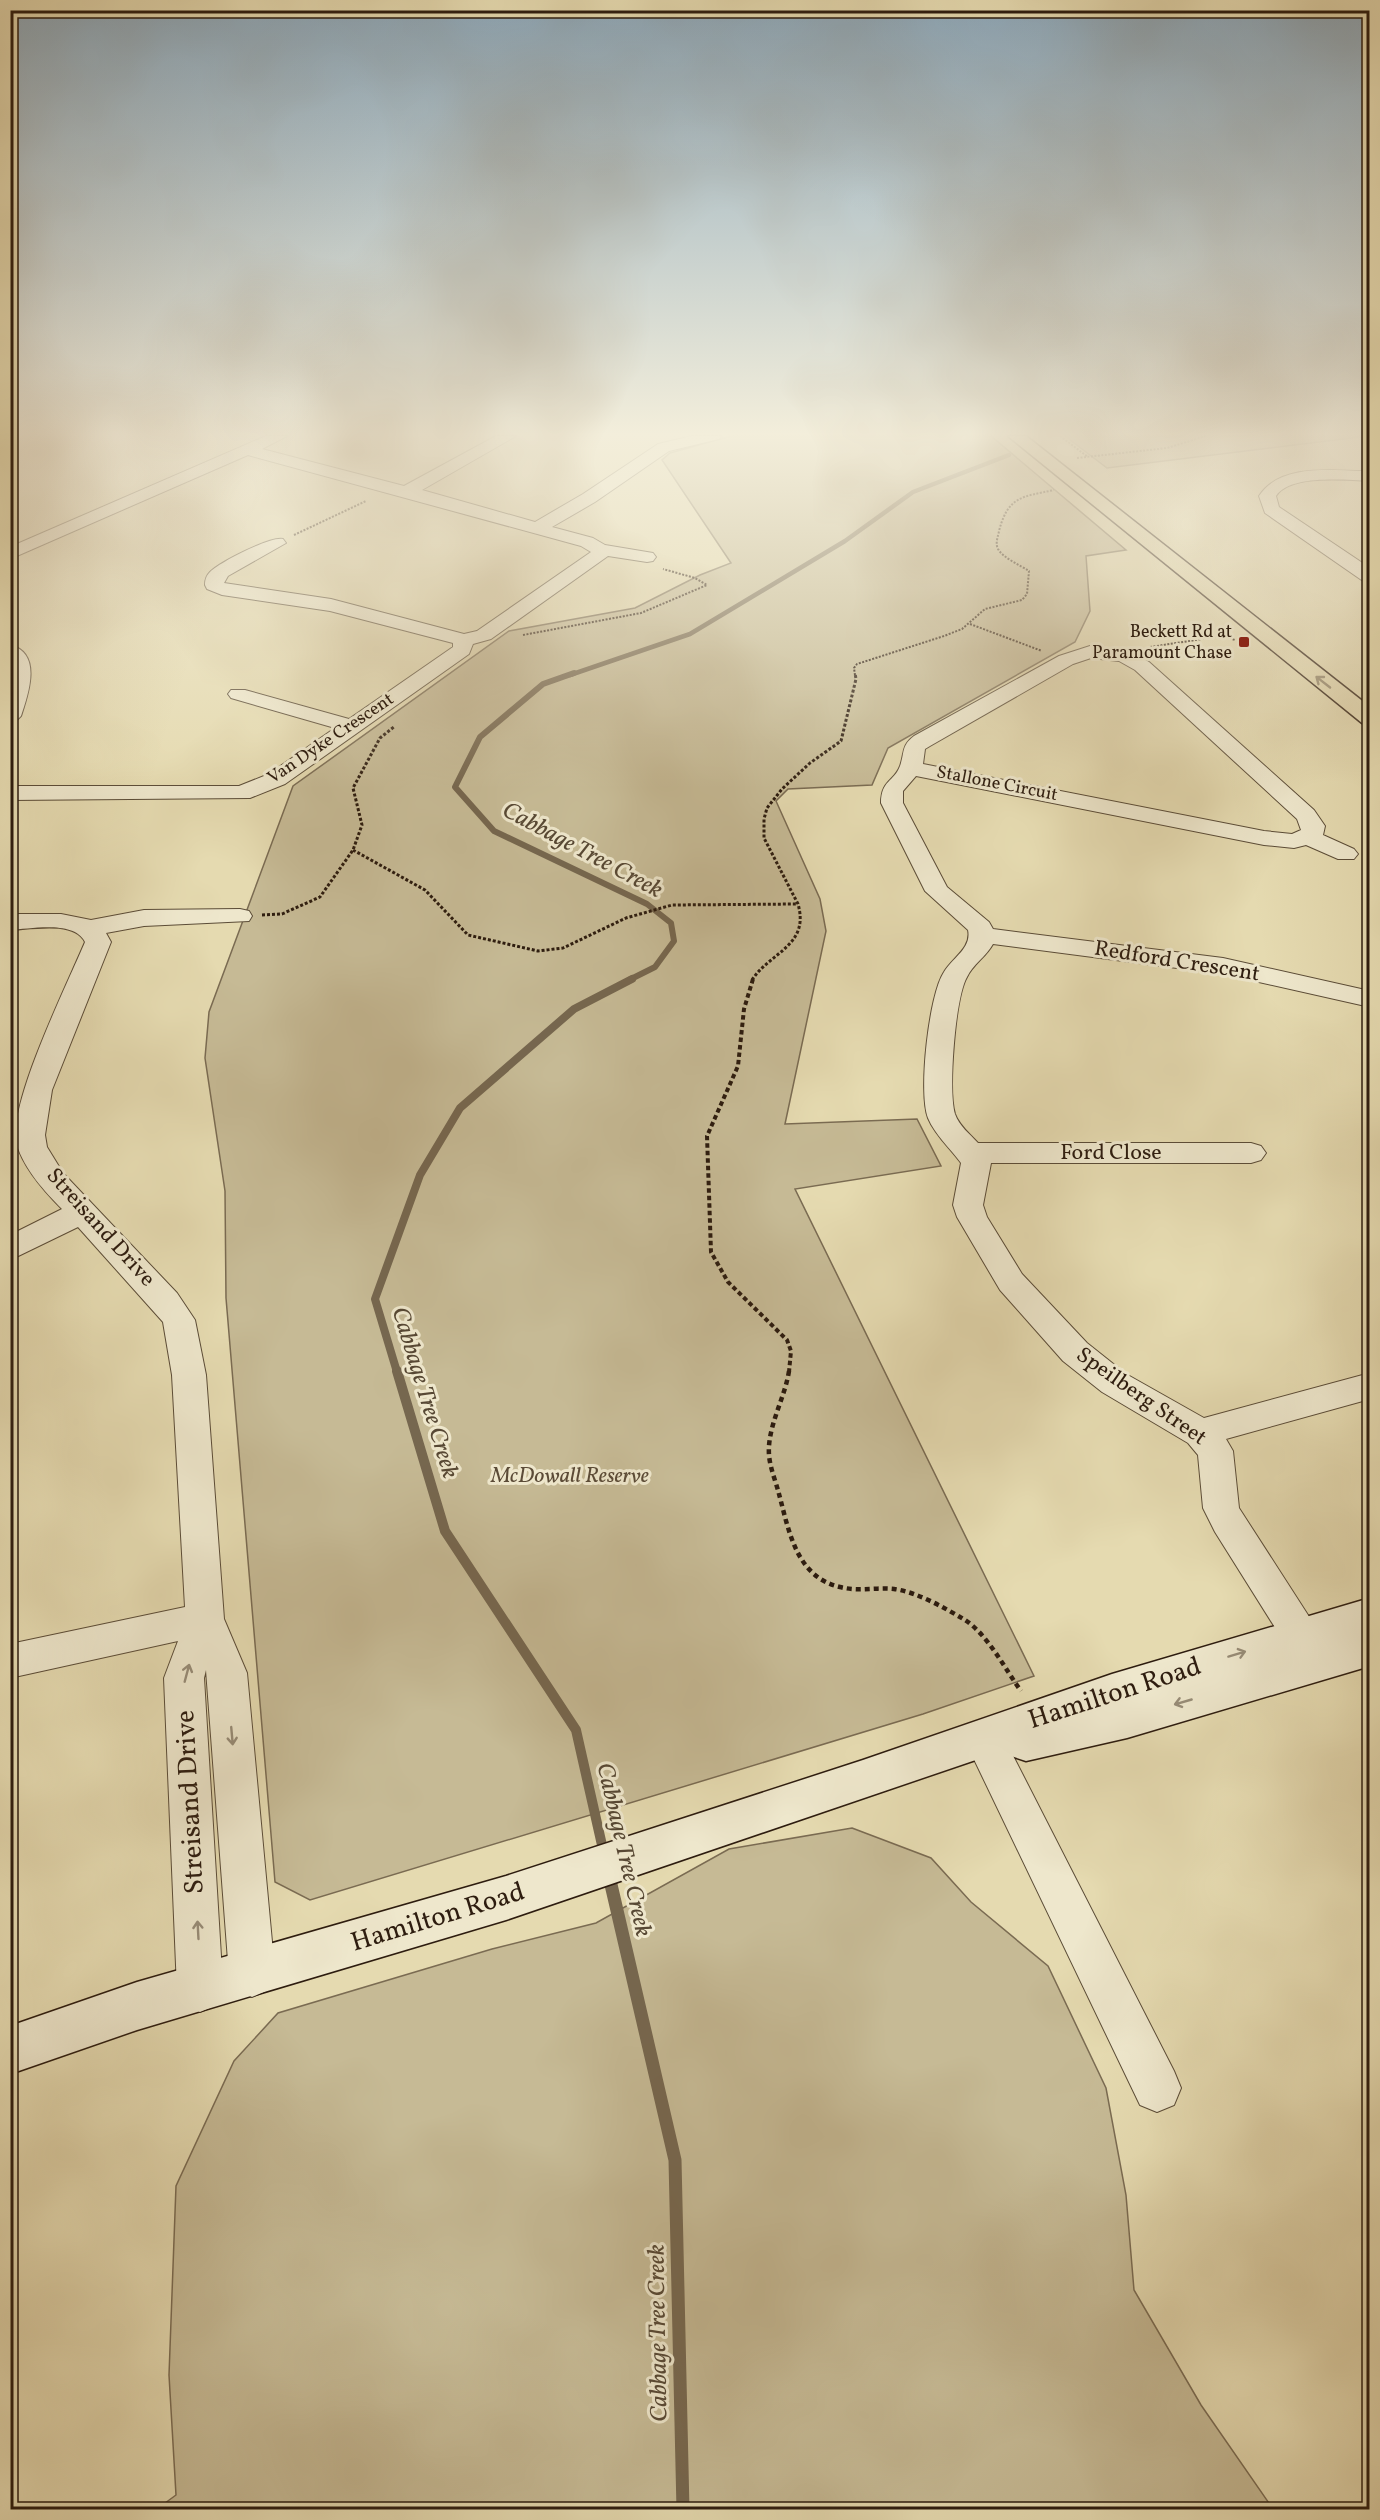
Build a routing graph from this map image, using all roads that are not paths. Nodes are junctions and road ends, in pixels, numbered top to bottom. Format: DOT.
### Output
graph roads {
  1 [pos="257,554"];
  2 [pos="601,554"];
  3 [pos="625,554"];
  4 [pos="1164,554"];
  5 [pos="1189,554"];
  6 [pos="1336,554"];
  7 [pos="647,557"];
  8 [pos="1370,577"];
  9 [pos="464,640"];
  10 [pos="10,651"];
  11 [pos="238,694"];
  12 [pos="1370,695"];
  13 [pos="10,716"];
  14 [pos="1370,718"];
  15 [pos="350,726"];
  16 [pos="911,768"];
  17 [pos="10,793"];
  18 [pos="1308,837"];
  19 [pos="1346,854"];
  20 [pos="240,916"];
  21 [pos="10,922"];
  22 [pos="90,928"];
  23 [pos="983,935"];
  24 [pos="1370,999"];
  25 [pos="24,1090"];
  26 [pos="1251,1153"];
  27 [pos="971,1154"];
  28 [pos="81,1212"];
  29 [pos="10,1249"];
  30 [pos="1370,1386"];
  31 [pos="1200,1433"];
  32 [pos="1370,1615"];
  33 [pos="205,1619"];
  34 [pos="1370,1648"];
  35 [pos="1310,1649"];
  36 [pos="10,1660"];
  37 [pos="990,1750"];
  38 [pos="863,1780"];
  39 [pos="252,1974"];
  40 [pos="200,1989"];
  41 [pos="10,2050"];
  42 [pos="1157,2088"];
  1 -- 9 [label="street"];
  2 -- 9 [label="street, Van Dyke Crescent"];
  3 -- 7 [label="street"];
  14 -- 4 [label="main road, one-way"];
  5 -- 12 [label="main road"];
  6 -- 8 [label="street"];
  9 -- 15 [label="street, Van Dyke Crescent"];
  10 -- 13 [label="street"];
  11 -- 15 [label="street"];
  15 -- 17 [label="street, Van Dyke Crescent"];
  16 -- 18 [label="street, Stallone Circuit"];
  16 -- 18 [label="street, Stallone Circuit"];
  16 -- 23 [label="street"];
  18 -- 19 [label="street, Stallone Circuit"];
  20 -- 22 [label="street"];
  21 -- 22 [label="street"];
  22 -- 25 [label="street, Streisand Drive"];
  23 -- 24 [label="street, Redford Crescent"];
  23 -- 27 [label="street"];
  25 -- 28 [label="street, Streisand Drive"];
  26 -- 27 [label="street, Ford Close"];
  27 -- 31 [label="street, Speilberg Street"];
  28 -- 29 [label="street"];
  28 -- 33 [label="street, Streisand Drive"];
  30 -- 31 [label="street"];
  31 -- 35 [label="street, Speilberg Street"];
  32 -- 35 [label="main road, Hamilton Road"];
  33 -- 36 [label="street"];
  33 -- 39 [label="street, Streisand Drive, one-way"];
  40 -- 33 [label="street, Streisand Drive, one-way"];
  34 -- 35 [label="main road, Hamilton Road"];
  35 -- 37 [label="main road, Hamilton Road, one-way"];
  38 -- 35 [label="main road, Hamilton Road, one-way"];
  37 -- 38 [label="main road, Hamilton Road"];
  37 -- 42 [label="street"];
  38 -- 39 [label="main road, Hamilton Road"];
  39 -- 40 [label="main road, Hamilton Road"];
  40 -- 41 [label="main road, Hamilton Road"];
}
